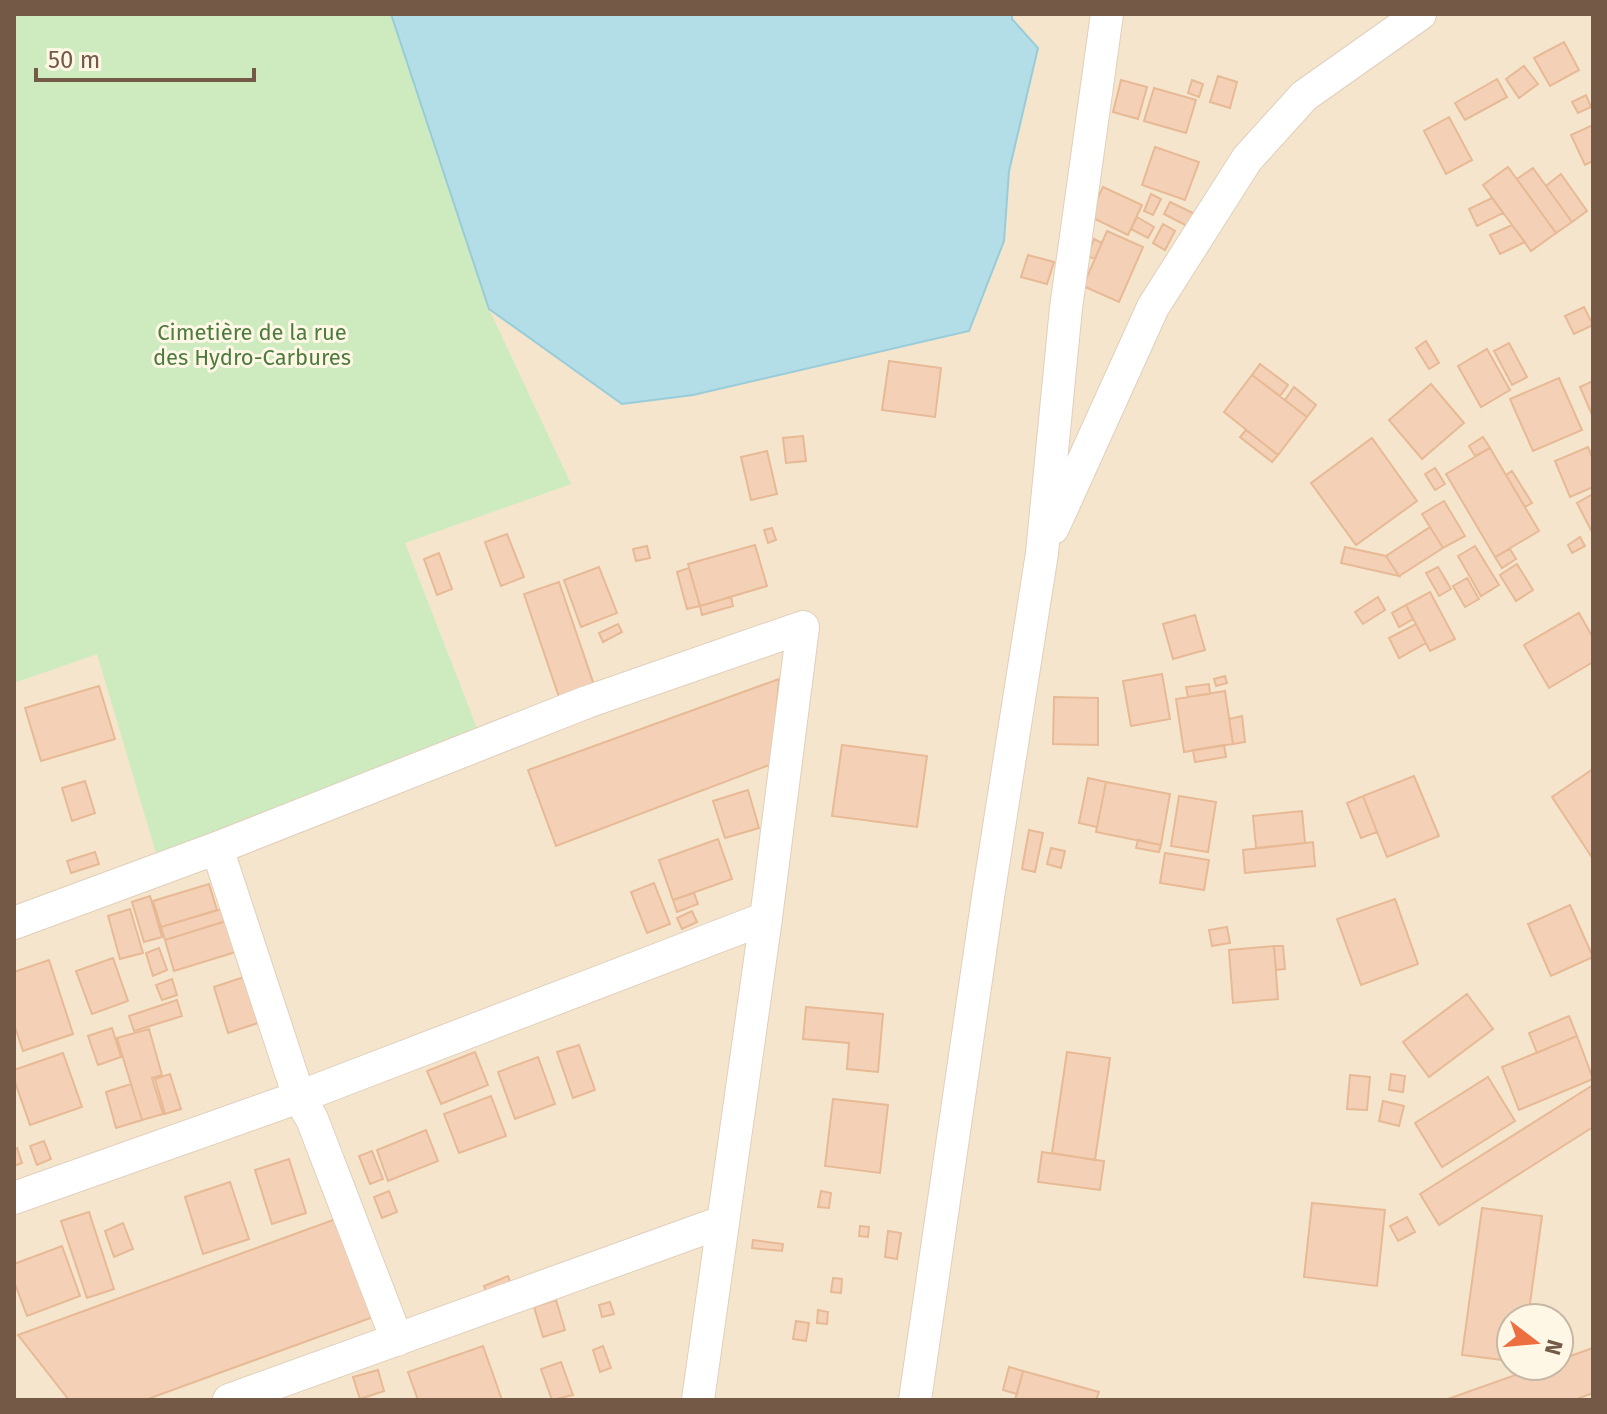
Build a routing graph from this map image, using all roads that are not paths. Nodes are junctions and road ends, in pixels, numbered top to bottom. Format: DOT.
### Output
graph roads {
  1 [pos="1107,14"];
  2 [pos="1420,14"];
  3 [pos="1042,553"];
  4 [pos="217,848"];
  5 [pos="766,918"];
  6 [pos="14,923"];
  7 [pos="299,1097"];
  8 [pos="14,1198"];
  9 [pos="722,1222"];
  10 [pos="397,1340"];
  11 [pos="229,1400"];
  12 [pos="698,1400"];
  13 [pos="915,1400"];
  1 -- 3 [label="street"];
  2 -- 3 [label="street"];
  3 -- 13 [label="street"];
  4 -- 5 [label="street"];
  4 -- 6 [label="street"];
  4 -- 7 [label="street"];
  5 -- 7 [label="street"];
  5 -- 9 [label="street"];
  7 -- 8 [label="street"];
  7 -- 10 [label="street"];
  9 -- 10 [label="street"];
  9 -- 12 [label="street"];
  10 -- 11 [label="street"];
}
